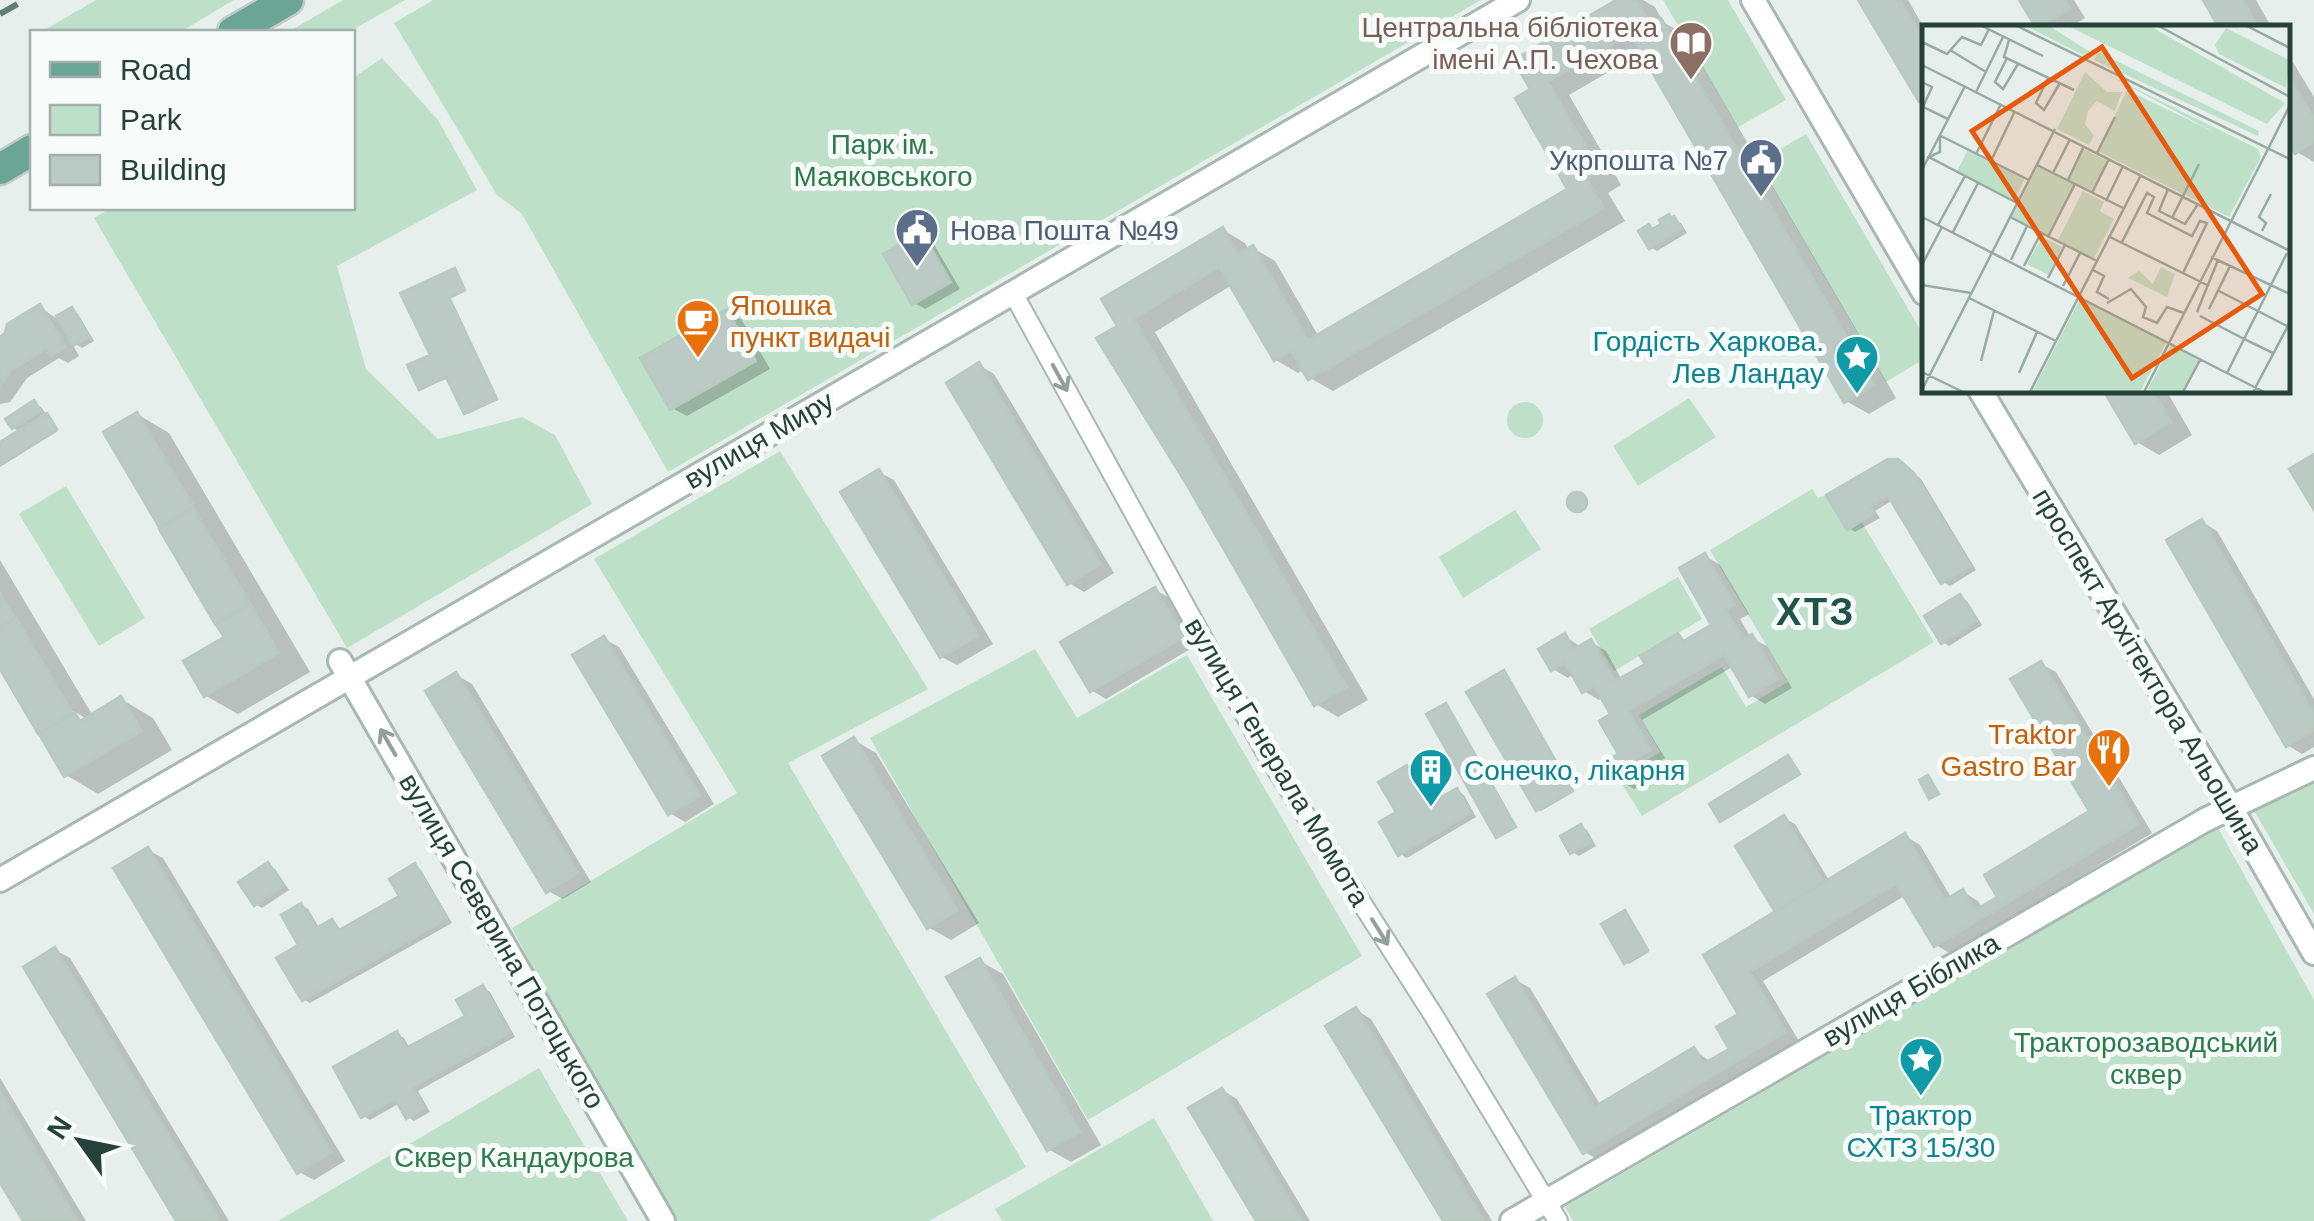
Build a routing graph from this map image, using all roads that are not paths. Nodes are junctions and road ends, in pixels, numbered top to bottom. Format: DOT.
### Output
graph roads {
  1 [pos="288,0"];
  2 [pos="1518,0"];
  3 [pos="1753,0"];
  4 [pos="236,30"];
  5 [pos="30,151"];
  6 [pos="0,169"];
  7 [pos="1922,290"];
  8 [pos="1013,293"];
  9 [pos="1981,392"];
  10 [pos="345,669"];
  11 [pos="2314,768"];
  12 [pos="2230,806"];
  13 [pos="0,880"];
  14 [pos="2314,953"];
  15 [pos="1552,1210"];
  16 [pos="663,1221"];
  17 [pos="1512,1221"];
  1 -- 4 [label="main road"];
  2 -- 8 [label="street, вулиця Миру"];
  3 -- 7 [label="street"];
  5 -- 6 [label="main road"];
  8 -- 10 [label="street, вулиця Миру"];
  8 -- 15 [label="street, вулиця Генерала Момота, one-way"];
  9 -- 12 [label="street, проспект Архітектора Альошина"];
  10 -- 13 [label="street, вулиця Миру"];
  16 -- 10 [label="street, вулиця Северина Потоцького, one-way"];
  11 -- 12 [label="street, вулиця Біблика"];
  12 -- 14 [label="street, проспект Архітектора Альошина"];
  12 -- 15 [label="street, вулиця Біблика"];
  15 -- 17 [label="street, вулиця Біблика"];
}
